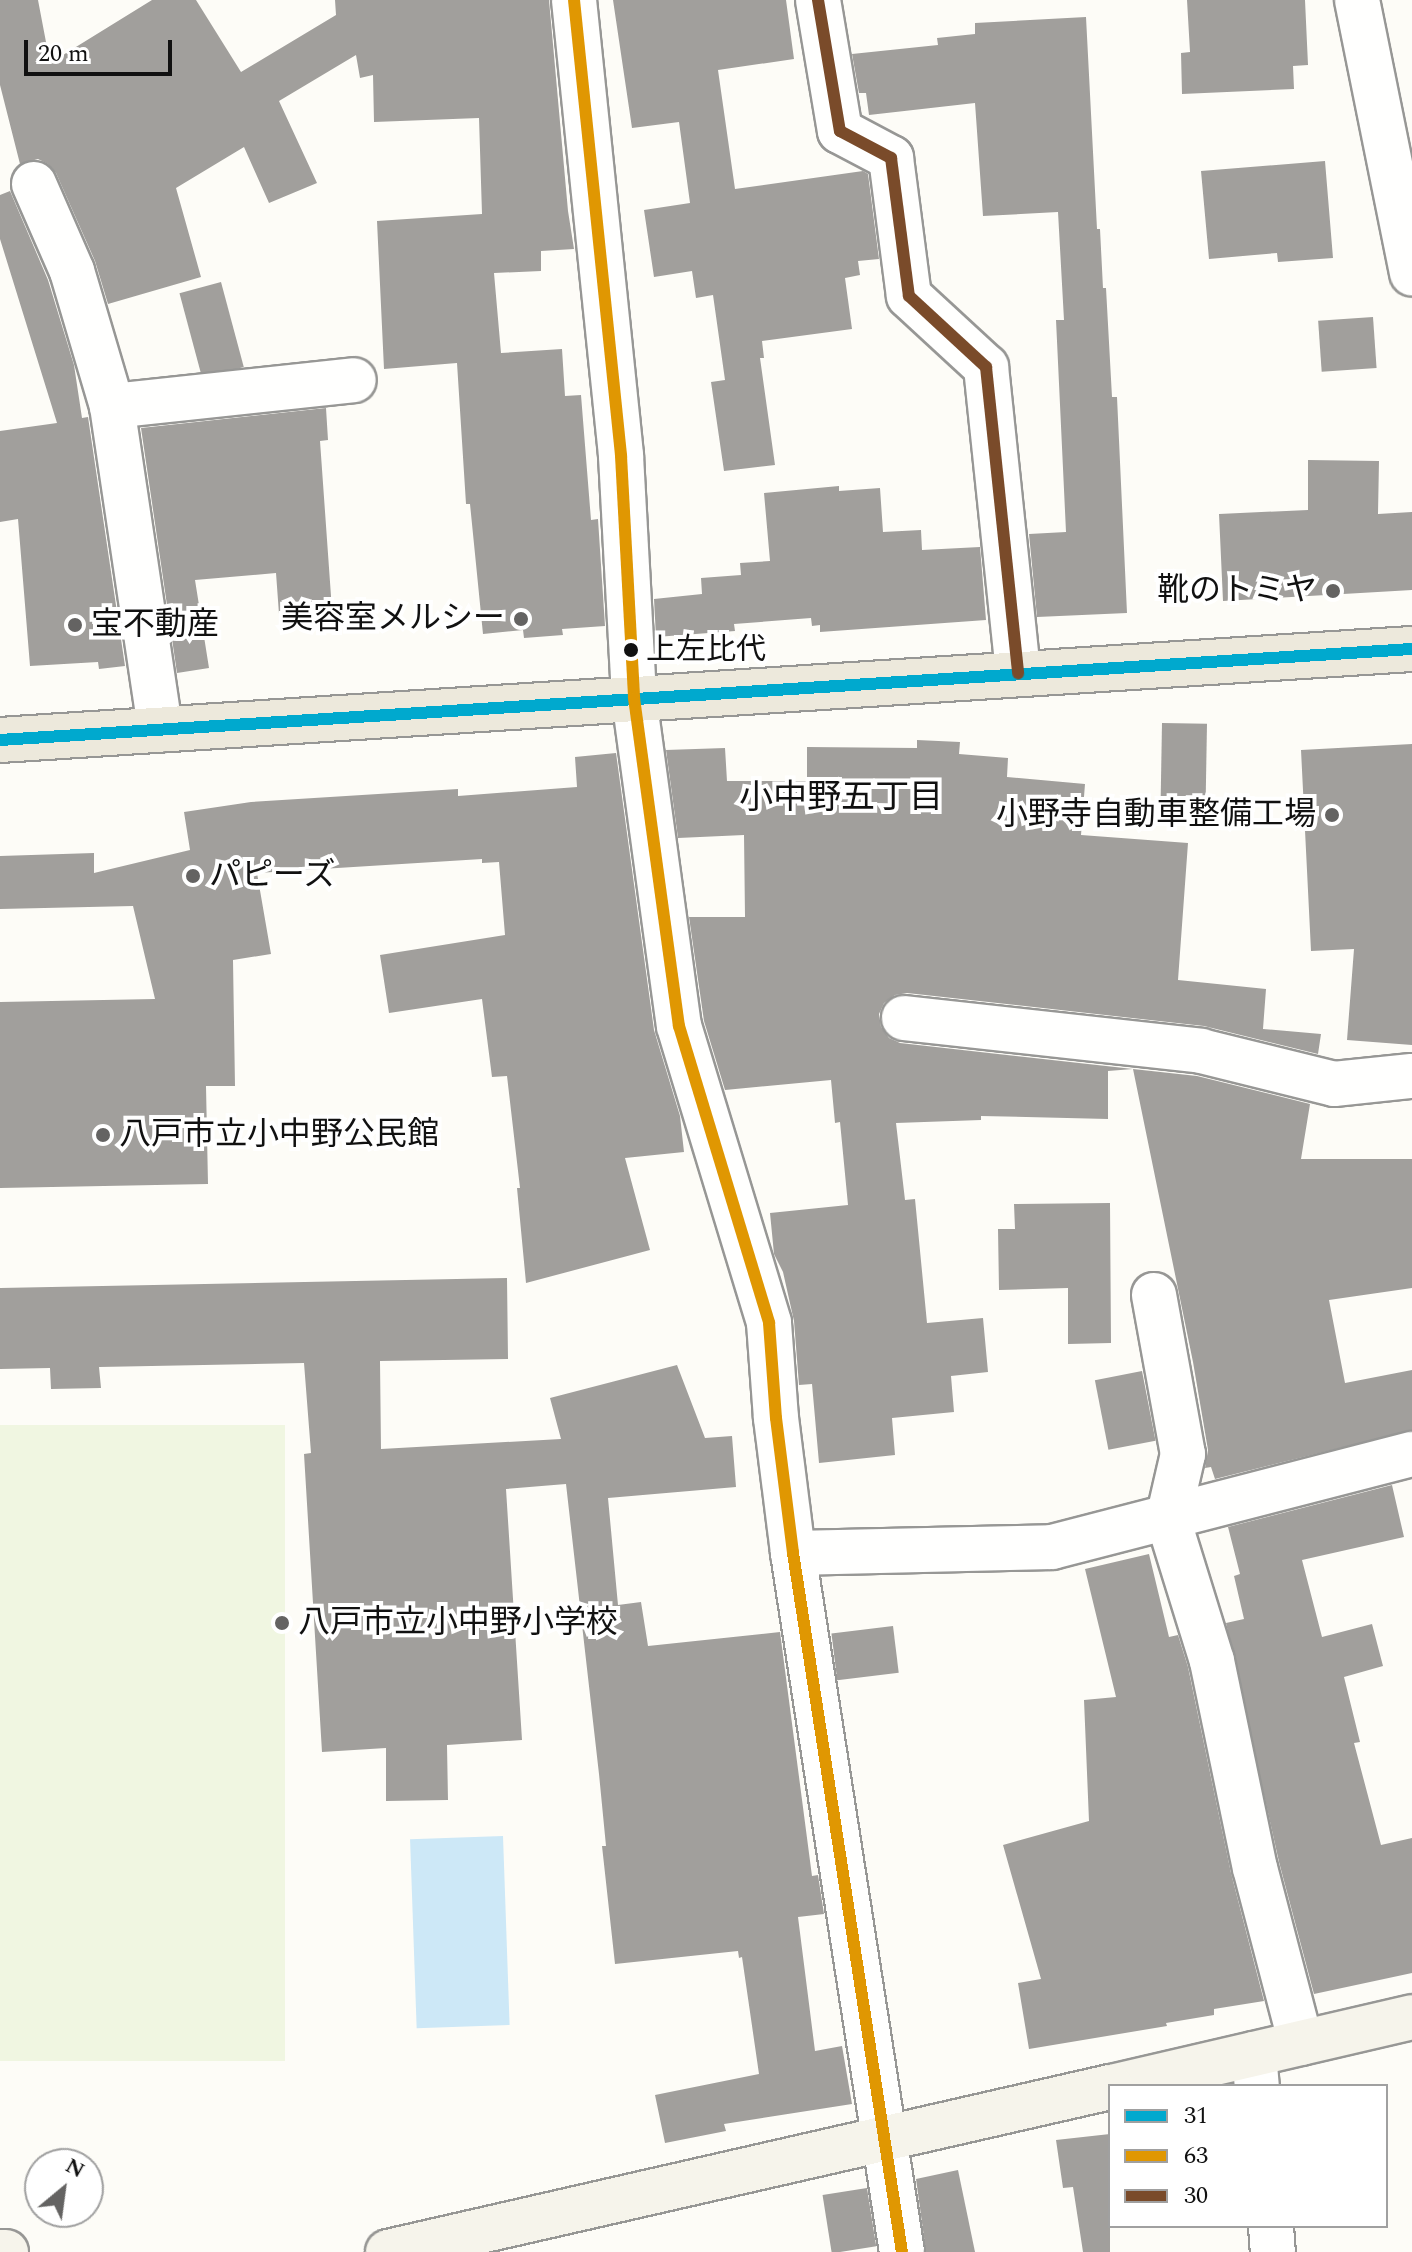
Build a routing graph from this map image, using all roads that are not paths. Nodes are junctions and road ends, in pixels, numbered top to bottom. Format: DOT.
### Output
graph roads {
  1 [pos="574,0"];
  2 [pos="818,0"];
  3 [pos="1357,0"];
  4 [pos="34,184"];
  5 [pos="1412,274"];
  6 [pos="354,380"];
  7 [pos="112,406"];
  8 [pos="1412,649"];
  9 [pos="1018,673"];
  10 [pos="634,698"];
  11 [pos="160,729"];
  12 [pos="0,740"];
  13 [pos="904,1018"];
  14 [pos="1412,1076"];
  15 [pos="1154,1295"];
  16 [pos="1412,1454"];
  17 [pos="1168,1519"];
  18 [pos="793,1553"];
  19 [pos="1412,2017"];
  20 [pos="1301,2043"];
  21 [pos="1255,2070"];
  22 [pos="1133,2084"];
  23 [pos="1108,2087"];
  24 [pos="886,2140"];
  25 [pos="1271,2228"];
  26 [pos="388,2252"];
  27 [pos="902,2252"];
  28 [pos="1273,2252"];
  1 -- 10 [label="street"];
  2 -- 9 [label="street"];
  3 -- 5 [label="street"];
  4 -- 7 [label="street"];
  6 -- 7 [label="street"];
  7 -- 11 [label="street"];
  8 -- 9 [label="main road"];
  9 -- 10 [label="main road"];
  10 -- 11 [label="main road"];
  10 -- 18 [label="street"];
  11 -- 12 [label="main road"];
  13 -- 14 [label="street"];
  15 -- 17 [label="street"];
  16 -- 17 [label="street"];
  17 -- 18 [label="street"];
  17 -- 20 [label="street"];
  18 -- 24 [label="street"];
  19 -- 20 [label="street"];
  20 -- 21 [label="street"];
  21 -- 22 [label="street"];
  23 -- 24 [label="street"];
  24 -- 26 [label="street"];
  24 -- 27 [label="street"];
  25 -- 28 [label="street"];
}
